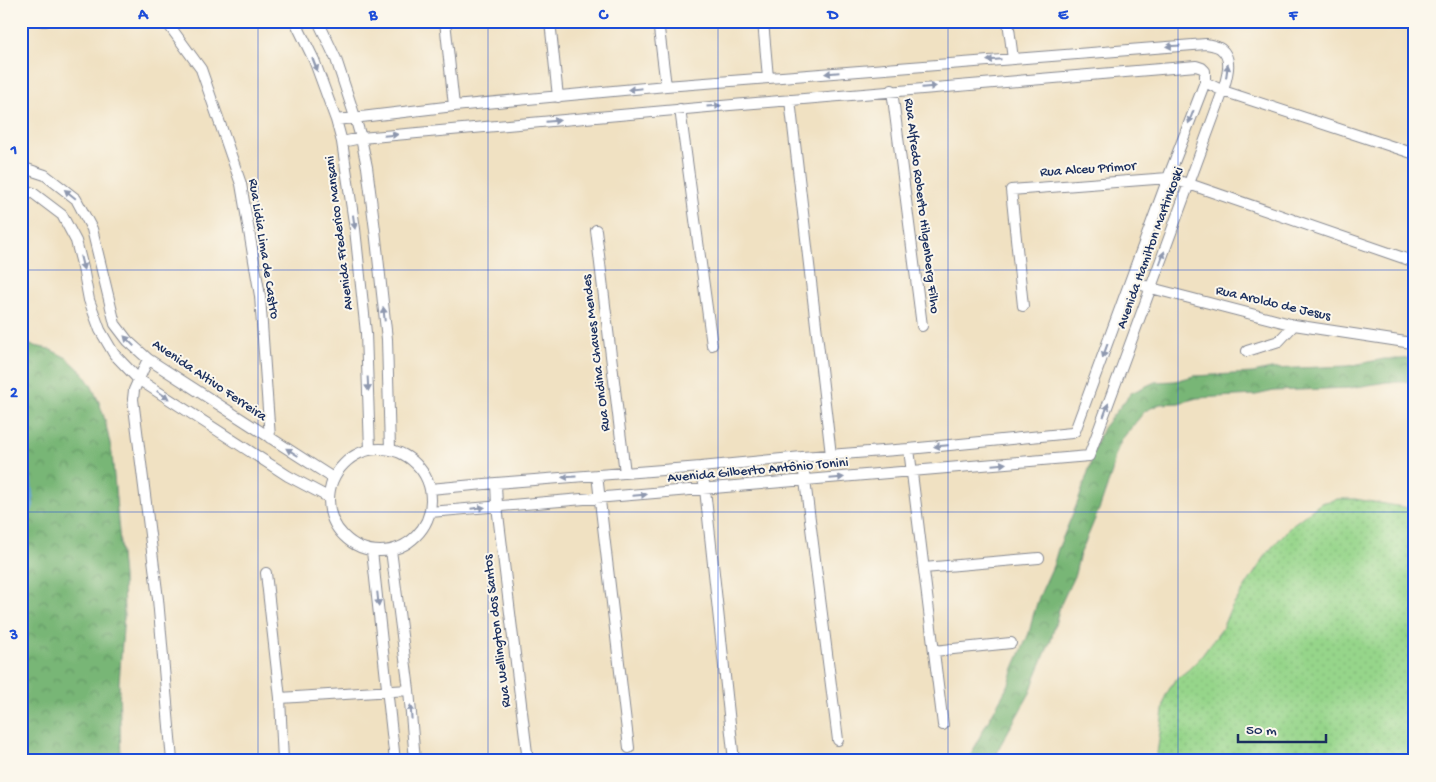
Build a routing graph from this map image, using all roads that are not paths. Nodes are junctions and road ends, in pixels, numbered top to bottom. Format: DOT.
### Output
graph roads {
  1 [pos="166,21"];
  2 [pos="295,21"];
  3 [pos="318,21"];
  4 [pos="445,21"];
  5 [pos="550,21"];
  6 [pos="658,21"];
  7 [pos="763,21"];
  8 [pos="1008,21"];
  9 [pos="1013,59"];
  10 [pos="768,78"];
  11 [pos="1205,82"];
  12 [pos="666,86"];
  13 [pos="892,90"];
  14 [pos="1223,91"];
  15 [pos="558,96"];
  16 [pos="790,100"];
  17 [pos="454,106"];
  18 [pos="680,109"];
  19 [pos="355,117"];
  20 [pos="336,120"];
  21 [pos="361,138"];
  22 [pos="342,142"];
  23 [pos="1415,154"];
  24 [pos="21,167"];
  25 [pos="1168,178"];
  26 [pos="1189,184"];
  27 [pos="21,189"];
  28 [pos="596,230"];
  29 [pos="1415,262"];
  30 [pos="1131,281"];
  31 [pos="1151,288"];
  32 [pos="1022,306"];
  33 [pos="1294,325"];
  34 [pos="922,326"];
  35 [pos="1412,343"];
  36 [pos="712,345"];
  37 [pos="1247,351"];
  38 [pos="148,359"];
  39 [pos="138,380"];
  40 [pos="1075,431"];
  41 [pos="270,438"];
  42 [pos="909,449"];
  43 [pos="370,450"];
  44 [pos="390,450"];
  45 [pos="831,455"];
  46 [pos="1089,456"];
  47 [pos="802,457"];
  48 [pos="701,467"];
  49 [pos="913,471"];
  50 [pos="625,473"];
  51 [pos="597,475"];
  52 [pos="333,478"];
  53 [pos="806,480"];
  54 [pos="496,483"];
  55 [pos="430,489"];
  56 [pos="704,489"];
  57 [pos="328,497"];
  58 [pos="600,498"];
  59 [pos="498,506"];
  60 [pos="430,512"];
  61 [pos="391,550"];
  62 [pos="372,551"];
  63 [pos="1039,558"];
  64 [pos="924,568"];
  65 [pos="266,572"];
  66 [pos="1011,643"];
  67 [pos="934,651"];
  68 [pos="409,690"];
  69 [pos="388,692"];
  70 [pos="280,698"];
  71 [pos="943,725"];
  72 [pos="838,740"];
  73 [pos="629,748"];
  74 [pos="527,754"];
  75 [pos="172,761"];
  76 [pos="283,761"];
  77 [pos="395,761"];
  78 [pos="415,761"];
  79 [pos="734,761"];
  1 -- 41 [label="street, Rua Lidia Lima de Castro"];
  2 -- 20 [label="street, Avenida Frederico Mansani, one-way"];
  3 -- 19 [label="street"];
  4 -- 17 [label="street"];
  5 -- 15 [label="street"];
  6 -- 12 [label="street"];
  7 -- 10 [label="street"];
  8 -- 9 [label="street"];
  9 -- 10 [label="street, one-way"];
  14 -- 9 [label="street, Avenida Hamilton Martinkoski, one-way"];
  10 -- 12 [label="street"];
  13 -- 11 [label="street, Avenida Hamilton Martinkoski, one-way"];
  11 -- 14 [label="street"];
  11 -- 25 [label="street, Avenida Hamilton Martinkoski, one-way"];
  12 -- 15 [label="street, one-way"];
  13 -- 16 [label="street"];
  13 -- 34 [label="street, Rua Alfredo Roberto Hilgenberg Filho"];
  14 -- 23 [label="street"];
  14 -- 26 [label="street, Avenida Hamilton Martinkoski"];
  15 -- 17 [label="street"];
  18 -- 16 [label="street, one-way"];
  16 -- 45 [label="street"];
  17 -- 19 [label="street"];
  21 -- 18 [label="street, one-way"];
  18 -- 36 [label="street"];
  19 -- 20 [label="street"];
  19 -- 21 [label="street"];
  20 -- 22 [label="street, Avenida Frederico Mansani"];
  21 -- 22 [label="street"];
  44 -- 21 [label="street, one-way"];
  22 -- 43 [label="street, Avenida Frederico Mansani, one-way"];
  38 -- 24 [label="street, Avenida Altivo Ferreira, one-way"];
  25 -- 26 [label="street"];
  25 -- 30 [label="street, Avenida Hamilton Martinkoski"];
  25 -- 32 [label="street, Rua Alceu Primor"];
  26 -- 29 [label="street"];
  31 -- 26 [label="street, Avenida Hamilton Martinkoski, one-way"];
  27 -- 39 [label="street, one-way"];
  28 -- 50 [label="street, Rua Ondina Chaves Mendes"];
  30 -- 31 [label="street, Rua Aroldo de Jesus"];
  30 -- 40 [label="street, Avenida Hamilton Martinkoski, one-way"];
  31 -- 33 [label="street, Rua Aroldo de Jesus"];
  46 -- 31 [label="street, Avenida Hamilton Martinkoski, one-way"];
  33 -- 35 [label="street, Rua Aroldo de Jesus"];
  33 -- 37 [label="street"];
  38 -- 39 [label="street"];
  38 -- 41 [label="street, Avenida Altivo Ferreira"];
  39 -- 57 [label="street, one-way"];
  39 -- 75 [label="street"];
  40 -- 42 [label="street, Avenida Gilberto Antônio Tonini, one-way"];
  52 -- 41 [label="street, Avenida Altivo Ferreira, one-way"];
  42 -- 45 [label="street, Avenida Gilberto Antônio Tonini"];
  42 -- 49 [label="street"];
  43 -- 44 [label="street"];
  43 -- 52 [label="street"];
  44 -- 55 [label="street"];
  45 -- 47 [label="street, Avenida Gilberto Antônio Tonini"];
  49 -- 46 [label="street, Avenida Gilberto Antônio Tonini, one-way"];
  47 -- 48 [label="street, Avenida Gilberto Antônio Tonini"];
  47 -- 53 [label="street"];
  48 -- 50 [label="street, Avenida Gilberto Antônio Tonini"];
  48 -- 56 [label="street"];
  53 -- 49 [label="street, Avenida Gilberto Antônio Tonini, one-way"];
  49 -- 64 [label="street"];
  50 -- 51 [label="street, Avenida Gilberto Antônio Tonini"];
  51 -- 54 [label="street, Avenida Gilberto Antônio Tonini, one-way"];
  51 -- 58 [label="street"];
  52 -- 57 [label="street"];
  53 -- 56 [label="street, Avenida Gilberto Antônio Tonini"];
  53 -- 72 [label="street"];
  54 -- 55 [label="street, Avenida Gilberto Antônio Tonini"];
  54 -- 59 [label="street, Rua Wellington dos Santos"];
  55 -- 60 [label="street"];
  58 -- 56 [label="street, Avenida Gilberto Antônio Tonini, one-way"];
  56 -- 79 [label="street"];
  57 -- 62 [label="street"];
  58 -- 59 [label="street, Avenida Gilberto Antônio Tonini"];
  58 -- 73 [label="street"];
  60 -- 59 [label="street, Avenida Gilberto Antônio Tonini, one-way"];
  59 -- 74 [label="street, Rua Wellington dos Santos"];
  60 -- 61 [label="street"];
  61 -- 62 [label="street"];
  61 -- 68 [label="street"];
  62 -- 69 [label="street, one-way"];
  63 -- 64 [label="street"];
  64 -- 67 [label="street"];
  65 -- 70 [label="street"];
  66 -- 67 [label="street"];
  67 -- 71 [label="street"];
  68 -- 69 [label="street"];
  78 -- 68 [label="street, one-way"];
  69 -- 70 [label="street"];
  69 -- 77 [label="street"];
  70 -- 76 [label="street"];
}
